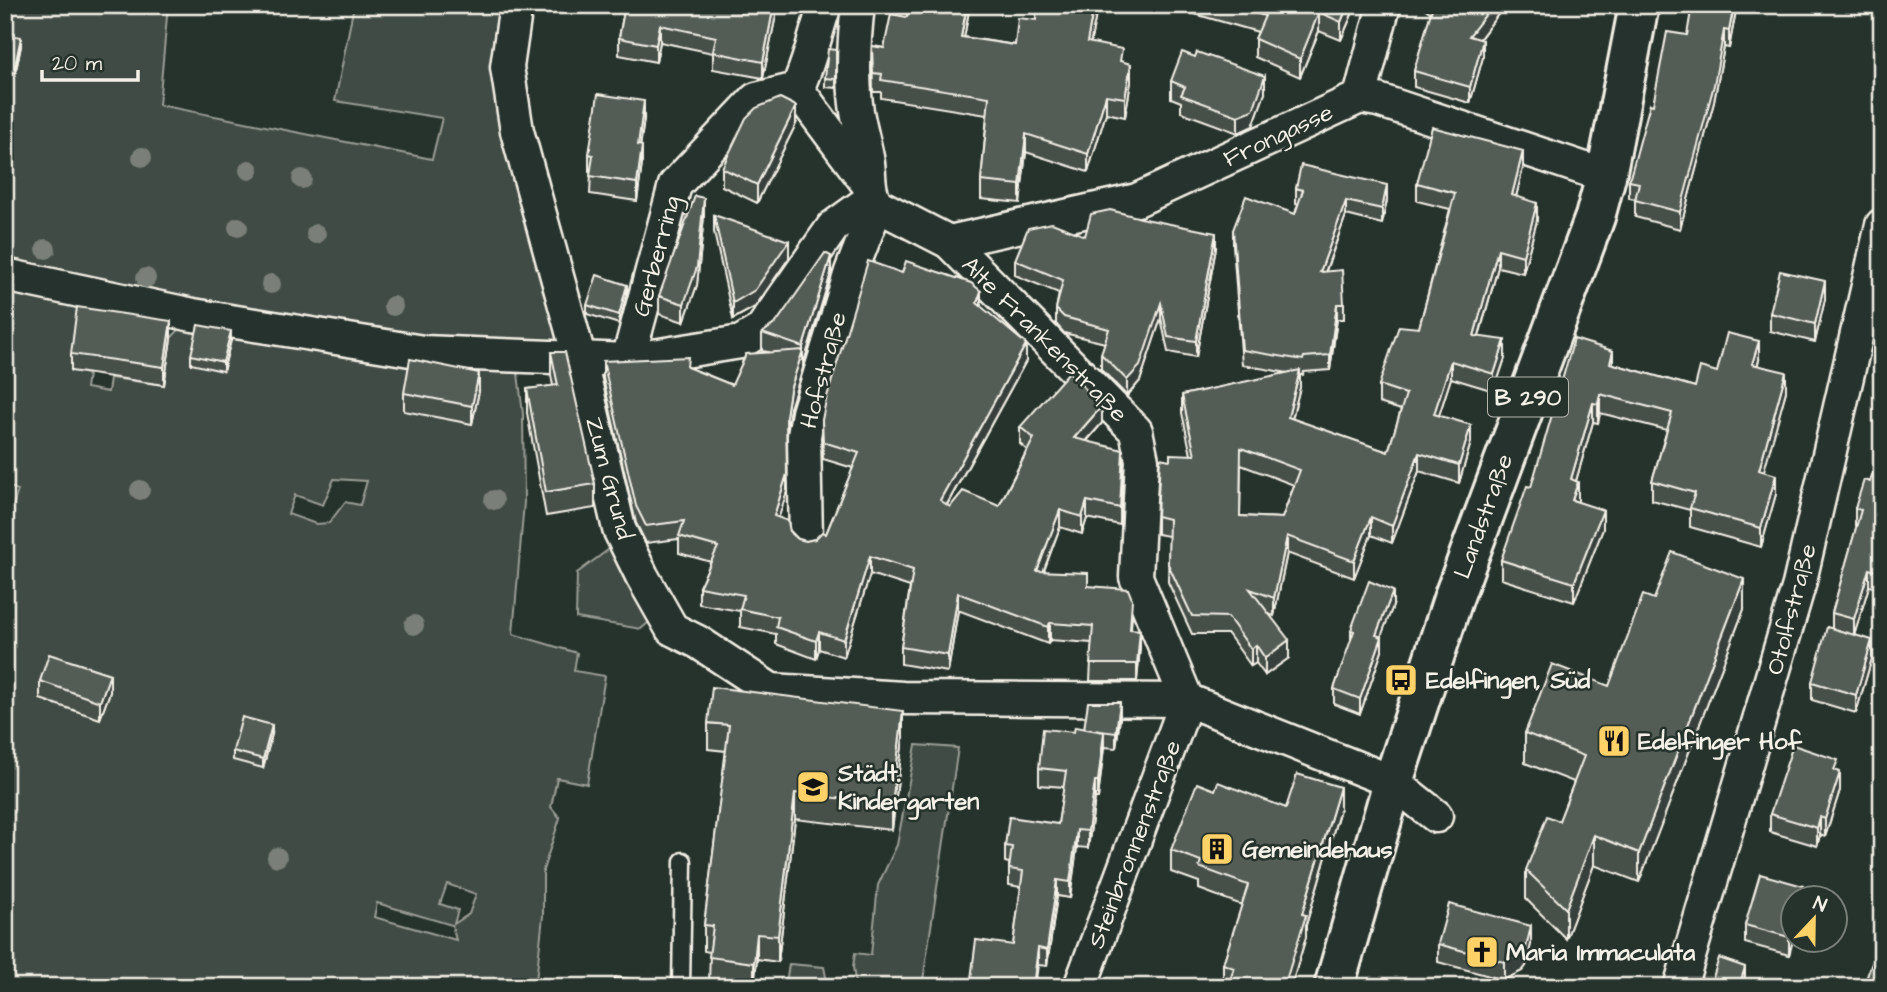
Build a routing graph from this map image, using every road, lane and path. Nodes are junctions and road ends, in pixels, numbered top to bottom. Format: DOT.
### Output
graph roads {
  1 [pos="516,5"];
  2 [pos="825,5"];
  3 [pos="858,5"];
  4 [pos="1384,5"];
  5 [pos="1639,5"];
  6 [pos="797,89"];
  7 [pos="1360,97"];
  8 [pos="1606,176"];
  9 [pos="872,196"];
  10 [pos="1882,225"];
  11 [pos="948,242"];
  12 [pos="5,275"];
  13 [pos="580,360"];
  14 [pos="628,360"];
  15 [pos="806,540"];
  16 [pos="1187,700"];
  17 [pos="1393,782"];
  18 [pos="1436,817"];
  19 [pos="683,861"];
  20 [pos="681,987"];
  21 [pos="1080,987"];
  22 [pos="1334,987"];
  23 [pos="1680,987"];
  1 -- 13 [label="street, Zum Grund"];
  2 -- 6 [label="street"];
  3 -- 9 [label="street"];
  4 -- 7 [label="street"];
  5 -- 8 [label="main road, Landstraße / B 290"];
  6 -- 9 [label="street"];
  6 -- 14 [label="street, Gerberring"];
  7 -- 8 [label="street, Frongasse"];
  7 -- 11 [label="street, Frongasse"];
  8 -- 17 [label="main road, Landstraße / B 290"];
  9 -- 11 [label="street, Alte Frankenstraße"];
  9 -- 14 [label="street, Gerberring"];
  9 -- 15 [label="street, Hofstraße"];
  10 -- 23 [label="street, Otolfstraße"];
  11 -- 16 [label="street, Alte Frankenstraße"];
  12 -- 13 [label="street, Gerberring"];
  13 -- 14 [label="street, Gerberring"];
  13 -- 16 [label="street, Zum Grund"];
  16 -- 17 [label="street"];
  16 -- 21 [label="street, Steinbronnenstraße"];
  17 -- 18 [label="street"];
  17 -- 22 [label="main road, Landstraße / B 290"];
  19 -- 20 [label="lane"];
}
